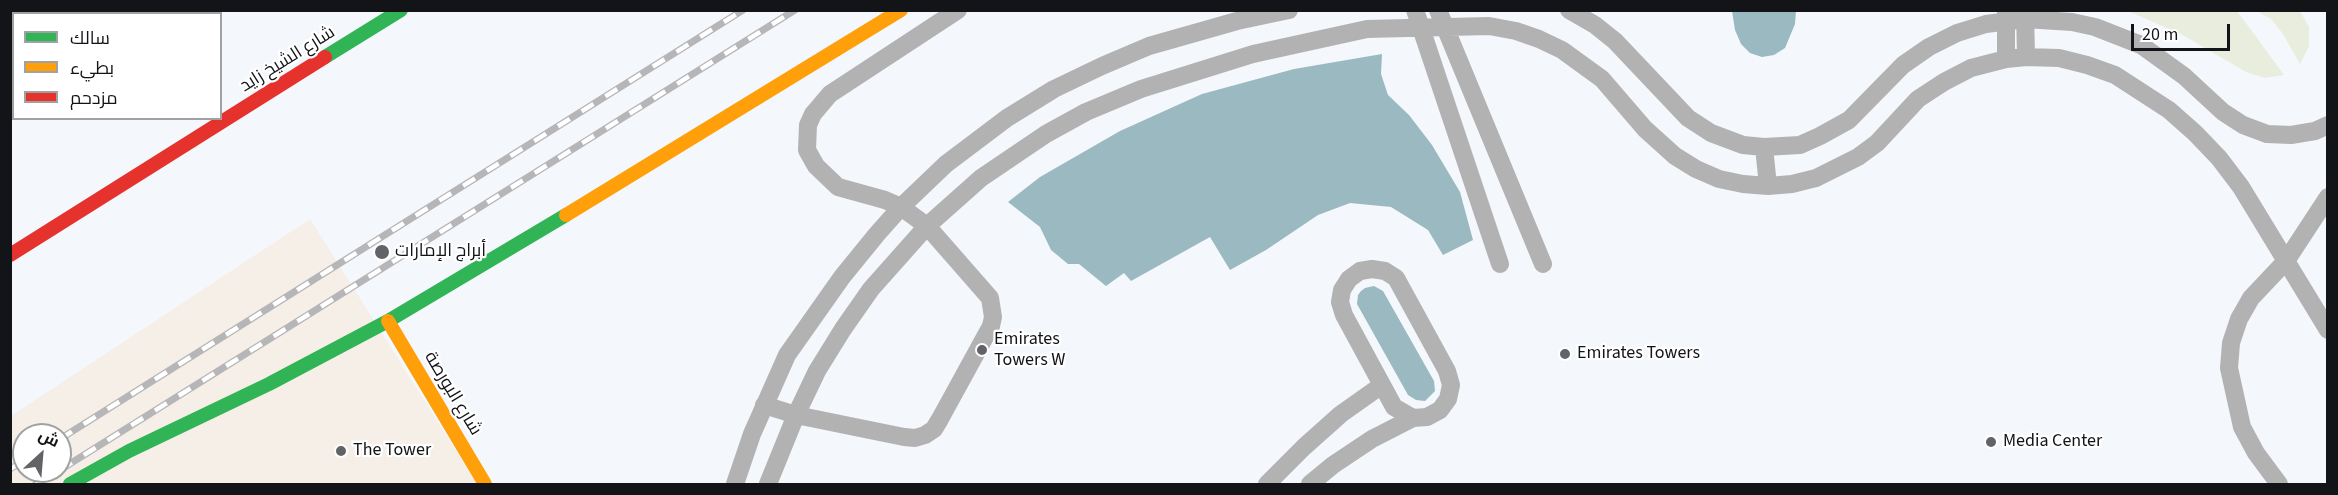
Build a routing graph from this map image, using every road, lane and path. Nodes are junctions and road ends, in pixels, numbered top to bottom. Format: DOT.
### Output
graph roads {
  1 [pos="401,10"];
  2 [pos="901,10"];
  3 [pos="958,10"];
  4 [pos="1289,10"];
  5 [pos="1569,10"];
  6 [pos="2025,15"];
  7 [pos="2006,16"];
  8 [pos="1441,18"];
  9 [pos="1417,19"];
  10 [pos="2026,57"];
  11 [pos="2006,59"];
  12 [pos="2328,125"];
  13 [pos="1764,147"];
  14 [pos="1768,186"];
  15 [pos="2328,197"];
  16 [pos="902,207"];
  17 [pos="927,226"];
  18 [pos="10,255"];
  19 [pos="2286,261"];
  20 [pos="1500,264"];
  21 [pos="1543,264"];
  22 [pos="388,321"];
  23 [pos="2328,330"];
  24 [pos="1382,384"];
  25 [pos="764,405"];
  26 [pos="796,415"];
  27 [pos="1413,418"];
  28 [pos="70,484"];
  29 [pos="485,484"];
  30 [pos="735,484"];
  31 [pos="768,484"];
  32 [pos="1267,484"];
  33 [pos="1310,484"];
  34 [pos="2279,484"];
  1 -- 18 [label="main road, شارع الشيخ زايد"];
  2 -- 22 [label="main road"];
  3 -- 16 [label="lane"];
  4 -- 16 [label="lane"];
  5 -- 13 [label="lane"];
  6 -- 7 [label="lane"];
  6 -- 10 [label="lane"];
  6 -- 12 [label="lane"];
  7 -- 11 [label="lane"];
  7 -- 13 [label="lane"];
  8 -- 9 [label="lane"];
  8 -- 14 [label="lane"];
  8 -- 21 [label="lane"];
  9 -- 17 [label="lane"];
  9 -- 20 [label="lane"];
  10 -- 11 [label="lane"];
  10 -- 19 [label="lane"];
  11 -- 14 [label="lane"];
  13 -- 14 [label="lane"];
  15 -- 19 [label="lane"];
  16 -- 17 [label="lane"];
  16 -- 25 [label="lane"];
  17 -- 26 [label="lane"];
  17 -- 26 [label="lane"];
  19 -- 23 [label="lane"];
  19 -- 34 [label="lane"];
  22 -- 28 [label="main road"];
  22 -- 29 [label="main road, شارع البورصة"];
  24 -- 27 [label="lane"];
  24 -- 27 [label="lane"];
  24 -- 32 [label="lane"];
  25 -- 26 [label="lane"];
  25 -- 30 [label="lane"];
  26 -- 31 [label="lane"];
  27 -- 33 [label="lane"];
}
